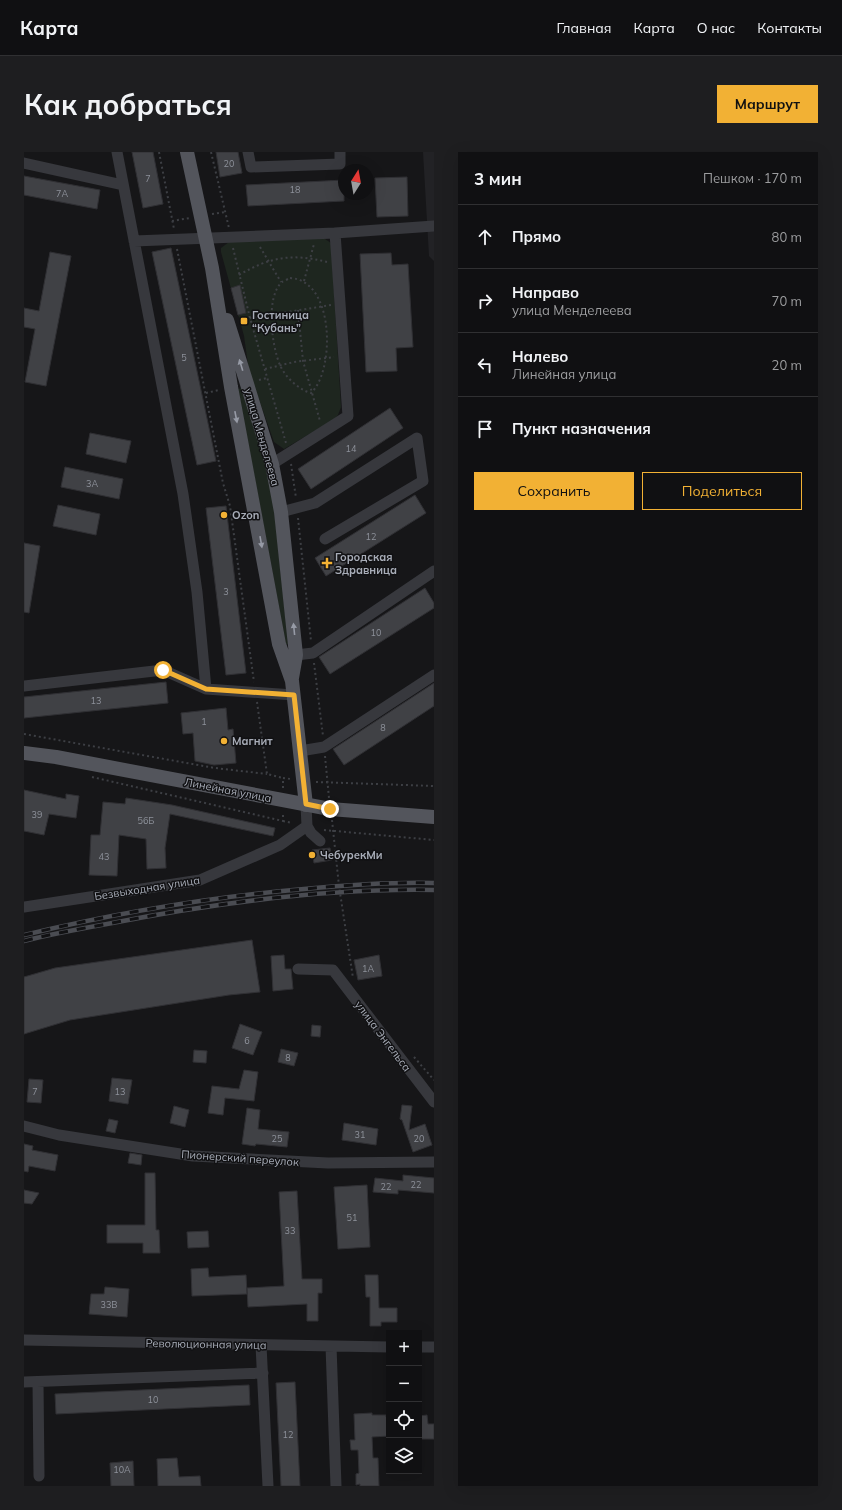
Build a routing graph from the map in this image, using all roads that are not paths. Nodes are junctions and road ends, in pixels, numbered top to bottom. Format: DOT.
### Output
graph roads {
  1 [pos="117,152"];
  2 [pos="187,152"];
  3 [pos="248,152"];
  4 [pos="340,152"];
  5 [pos="24,163"];
  6 [pos="123,185"];
  7 [pos="434,226"];
  8 [pos="335,233"];
  9 [pos="205,238"];
  10 [pos="134,241"];
  11 [pos="212,268"];
  12 [pos="272,464"];
  13 [pos="281,512"];
  14 [pos="325,539"];
  15 [pos="434,571"];
  16 [pos="296,655"];
  17 [pos="434,675"];
  18 [pos="292,681"];
  19 [pos="24,686"];
  20 [pos="206,689"];
  21 [pos="294,695"];
  22 [pos="300,751"];
  23 [pos="24,753"];
  24 [pos="306,804"];
  25 [pos="434,817"];
  26 [pos="307,826"];
  27 [pos="320,841"];
  28 [pos="24,907"];
  29 [pos="298,969"];
  30 [pos="434,1102"];
  31 [pos="24,1126"];
  32 [pos="434,1162"];
  33 [pos="24,1340"];
  34 [pos="261,1345"];
  35 [pos="331,1346"];
  36 [pos="386,1347"];
  37 [pos="422,1347"];
  38 [pos="434,1347"];
  39 [pos="263,1373"];
  40 [pos="24,1382"];
  41 [pos="38,1382"];
  42 [pos="39,1476"];
  43 [pos="268,1486"];
  44 [pos="336,1486"];
  1 -- 6 [label="street"];
  2 -- 9 [label="main road, улица Менделеева"];
  3 -- 4 [label="street"];
  5 -- 6 [label="street"];
  6 -- 10 [label="street"];
  7 -- 8 [label="street"];
  8 -- 9 [label="street"];
  8 -- 12 [label="street"];
  9 -- 10 [label="street"];
  9 -- 11 [label="main road, улица Менделеева"];
  10 -- 20 [label="street"];
  12 -- 11 [label="main road, улица Менделеева, one-way"];
  11 -- 18 [label="main road, улица Менделеева, one-way"];
  12 -- 13 [label="main road, улица Менделеева"];
  13 -- 14 [label="street"];
  16 -- 13 [label="main road, улица Менделеева, one-way"];
  15 -- 16 [label="street"];
  16 -- 18 [label="main road, улица Менделеева"];
  17 -- 22 [label="street"];
  18 -- 21 [label="main road, улица Менделеева"];
  19 -- 20 [label="street"];
  20 -- 21 [label="street"];
  21 -- 22 [label="main road, улица Менделеева"];
  22 -- 24 [label="main road, улица Менделеева"];
  23 -- 24 [label="main road, Линейная улица"];
  24 -- 25 [label="main road, Линейная улица"];
  24 -- 26 [label="street"];
  26 -- 27 [label="street"];
  26 -- 28 [label="street, Безвыходная улица"];
  29 -- 30 [label="street, улица Энгельса"];
  31 -- 32 [label="street, Пионерский переулок"];
  33 -- 34 [label="street, Революционная улица"];
  34 -- 35 [label="street, Революционная улица"];
  34 -- 39 [label="street"];
  35 -- 36 [label="street, Революционная улица"];
  35 -- 44 [label="street"];
  37 -- 38 [label="street"];
  39 -- 41 [label="street"];
  39 -- 43 [label="street"];
  40 -- 41 [label="street"];
  41 -- 42 [label="street"];
}
